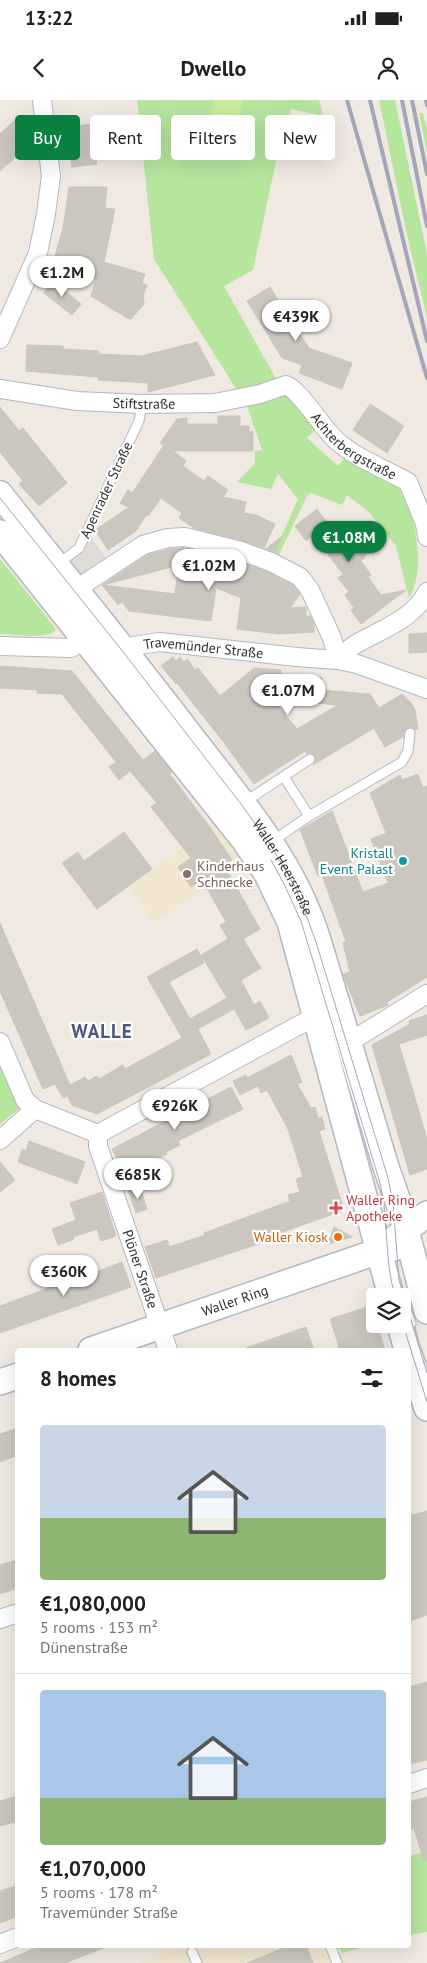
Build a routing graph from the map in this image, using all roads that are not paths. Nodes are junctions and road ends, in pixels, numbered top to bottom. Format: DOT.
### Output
graph roads {
  1 [pos="42,100"];
  2 [pos="0,339"];
  3 [pos="286,385"];
  4 [pos="0,389"];
  5 [pos="142,404"];
  6 [pos="0,494"];
  7 [pos="0,503"];
  8 [pos="0,533"];
  9 [pos="427,537"];
  10 [pos="56,566"];
  11 [pos="75,590"];
  12 [pos="427,592"];
  13 [pos="86,639"];
  14 [pos="0,646"];
  15 [pos="126,652"];
  16 [pos="338,660"];
  17 [pos="427,689"];
  18 [pos="410,733"];
  19 [pos="310,759"];
  20 [pos="284,777"];
  21 [pos="243,803"];
  22 [pos="309,816"];
  23 [pos="273,846"];
  24 [pos="427,994"];
  25 [pos="314,1017"];
  26 [pos="0,1042"];
  27 [pos="348,1043"];
  28 [pos="35,1108"];
  29 [pos="98,1134"];
  30 [pos="0,1140"];
  31 [pos="393,1202"];
  32 [pos="427,1214"];
  33 [pos="397,1259"];
  34 [pos="427,1311"];
  35 [pos="160,1325"];
  36 [pos="408,1341"];
  37 [pos="97,1348"];
  38 [pos="167,1348"];
  39 [pos="411,1352"];
  40 [pos="15,1377"];
  41 [pos="0,1382"];
  42 [pos="427,1408"];
  43 [pos="15,1614"];
  44 [pos="0,1618"];
  45 [pos="427,1778"];
  46 [pos="411,1783"];
  47 [pos="15,1938"];
  48 [pos="0,1944"];
  49 [pos="331,1948"];
  50 [pos="192,1952"];
  51 [pos="197,1963"];
  52 [pos="337,1963"];
  1 -- 2 [label="street"];
  3 -- 5 [label="street, Stiftstraße"];
  3 -- 9 [label="street, Achterbergstraße"];
  4 -- 5 [label="street, Stiftstraße"];
  5 -- 10 [label="lane, Apenrader Straße"];
  6 -- 10 [label="main road, Waller Heerstraße"];
  7 -- 31 [label="lane"];
  8 -- 13 [label="main road, Waller Heerstraße"];
  10 -- 11 [label="main road, Waller Heerstraße"];
  11 -- 15 [label="main road, Waller Heerstraße"];
  11 -- 16 [label="street"];
  12 -- 16 [label="street"];
  13 -- 14 [label="street"];
  13 -- 25 [label="main road, Waller Heerstraße"];
  15 -- 16 [label="street, Travemünder Straße"];
  15 -- 21 [label="main road, Waller Heerstraße"];
  16 -- 17 [label="street, Travemünder Straße"];
  18 -- 22 [label="lane"];
  19 -- 20 [label="lane"];
  20 -- 21 [label="lane"];
  20 -- 22 [label="lane"];
  21 -- 23 [label="main road, Waller Heerstraße"];
  22 -- 23 [label="lane"];
  23 -- 27 [label="main road, Waller Heerstraße"];
  24 -- 27 [label="street"];
  25 -- 29 [label="street"];
  25 -- 33 [label="main road, Waller Heerstraße"];
  26 -- 28 [label="street"];
  27 -- 31 [label="main road, Waller Heerstraße"];
  28 -- 29 [label="street"];
  28 -- 30 [label="street"];
  29 -- 35 [label="street, Plöner Straße"];
  31 -- 33 [label="main road, Waller Heerstraße"];
  32 -- 33 [label="main road, Waller Ring"];
  33 -- 34 [label="main road, Waller Heerstraße"];
  33 -- 35 [label="main road, Waller Ring"];
  33 -- 36 [label="lane"];
  35 -- 37 [label="main road, Waller Ring"];
  35 -- 38 [label="street, Plöner Straße"];
  39 -- 42 [label="main road"];
  40 -- 41 [label="main road"];
  43 -- 44 [label="street"];
  45 -- 46 [label="street"];
  47 -- 48 [label="street"];
  49 -- 52 [label="lane"];
  50 -- 51 [label="lane"];
}
